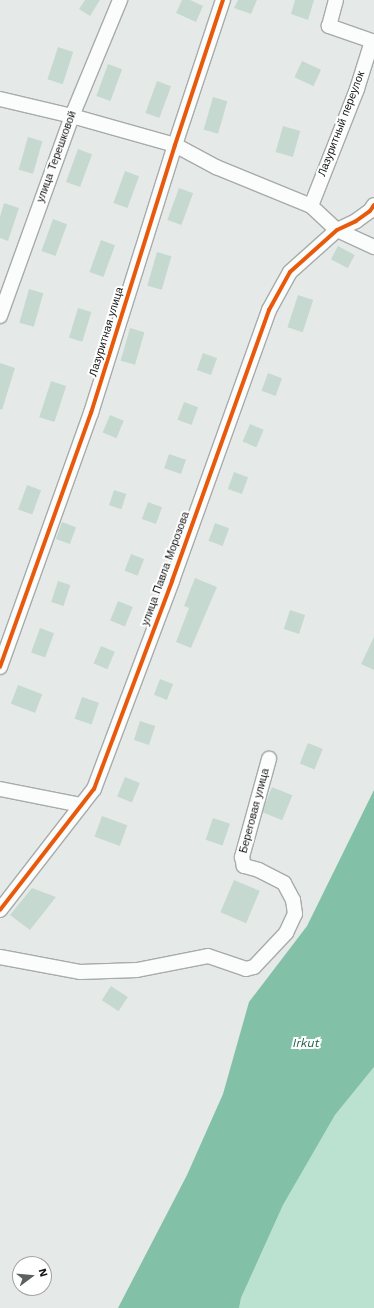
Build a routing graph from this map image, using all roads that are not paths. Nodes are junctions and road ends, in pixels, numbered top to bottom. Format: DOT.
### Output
graph roads {
  1 [pos="120,0"];
  2 [pos="223,0"];
  3 [pos="336,0"];
  4 [pos="0,99"];
  5 [pos="72,116"];
  6 [pos="175,144"];
  7 [pos="374,205"];
  8 [pos="311,206"];
  9 [pos="337,230"];
  10 [pos="374,247"];
  11 [pos="0,316"];
  12 [pos="0,667"];
  13 [pos="269,759"];
  14 [pos="0,789"];
  15 [pos="81,806"];
  16 [pos="0,910"];
  17 [pos="0,957"];
  1 -- 5 [label="street, улица Терешковой"];
  2 -- 6 [label="street, Лазуритная улица"];
  3 -- 8 [label="street, Лазуритный переулок"];
  4 -- 5 [label="street"];
  5 -- 6 [label="street"];
  5 -- 11 [label="street, улица Терешковой"];
  6 -- 8 [label="street"];
  6 -- 12 [label="street, Лазуритная улица"];
  7 -- 9 [label="street, улица Павла Морозова"];
  8 -- 9 [label="street"];
  9 -- 10 [label="street"];
  9 -- 15 [label="street, улица Павла Морозова"];
  13 -- 17 [label="street, Береговая улица"];
  14 -- 15 [label="street"];
  15 -- 16 [label="street, улица Павла Морозова"];
}
